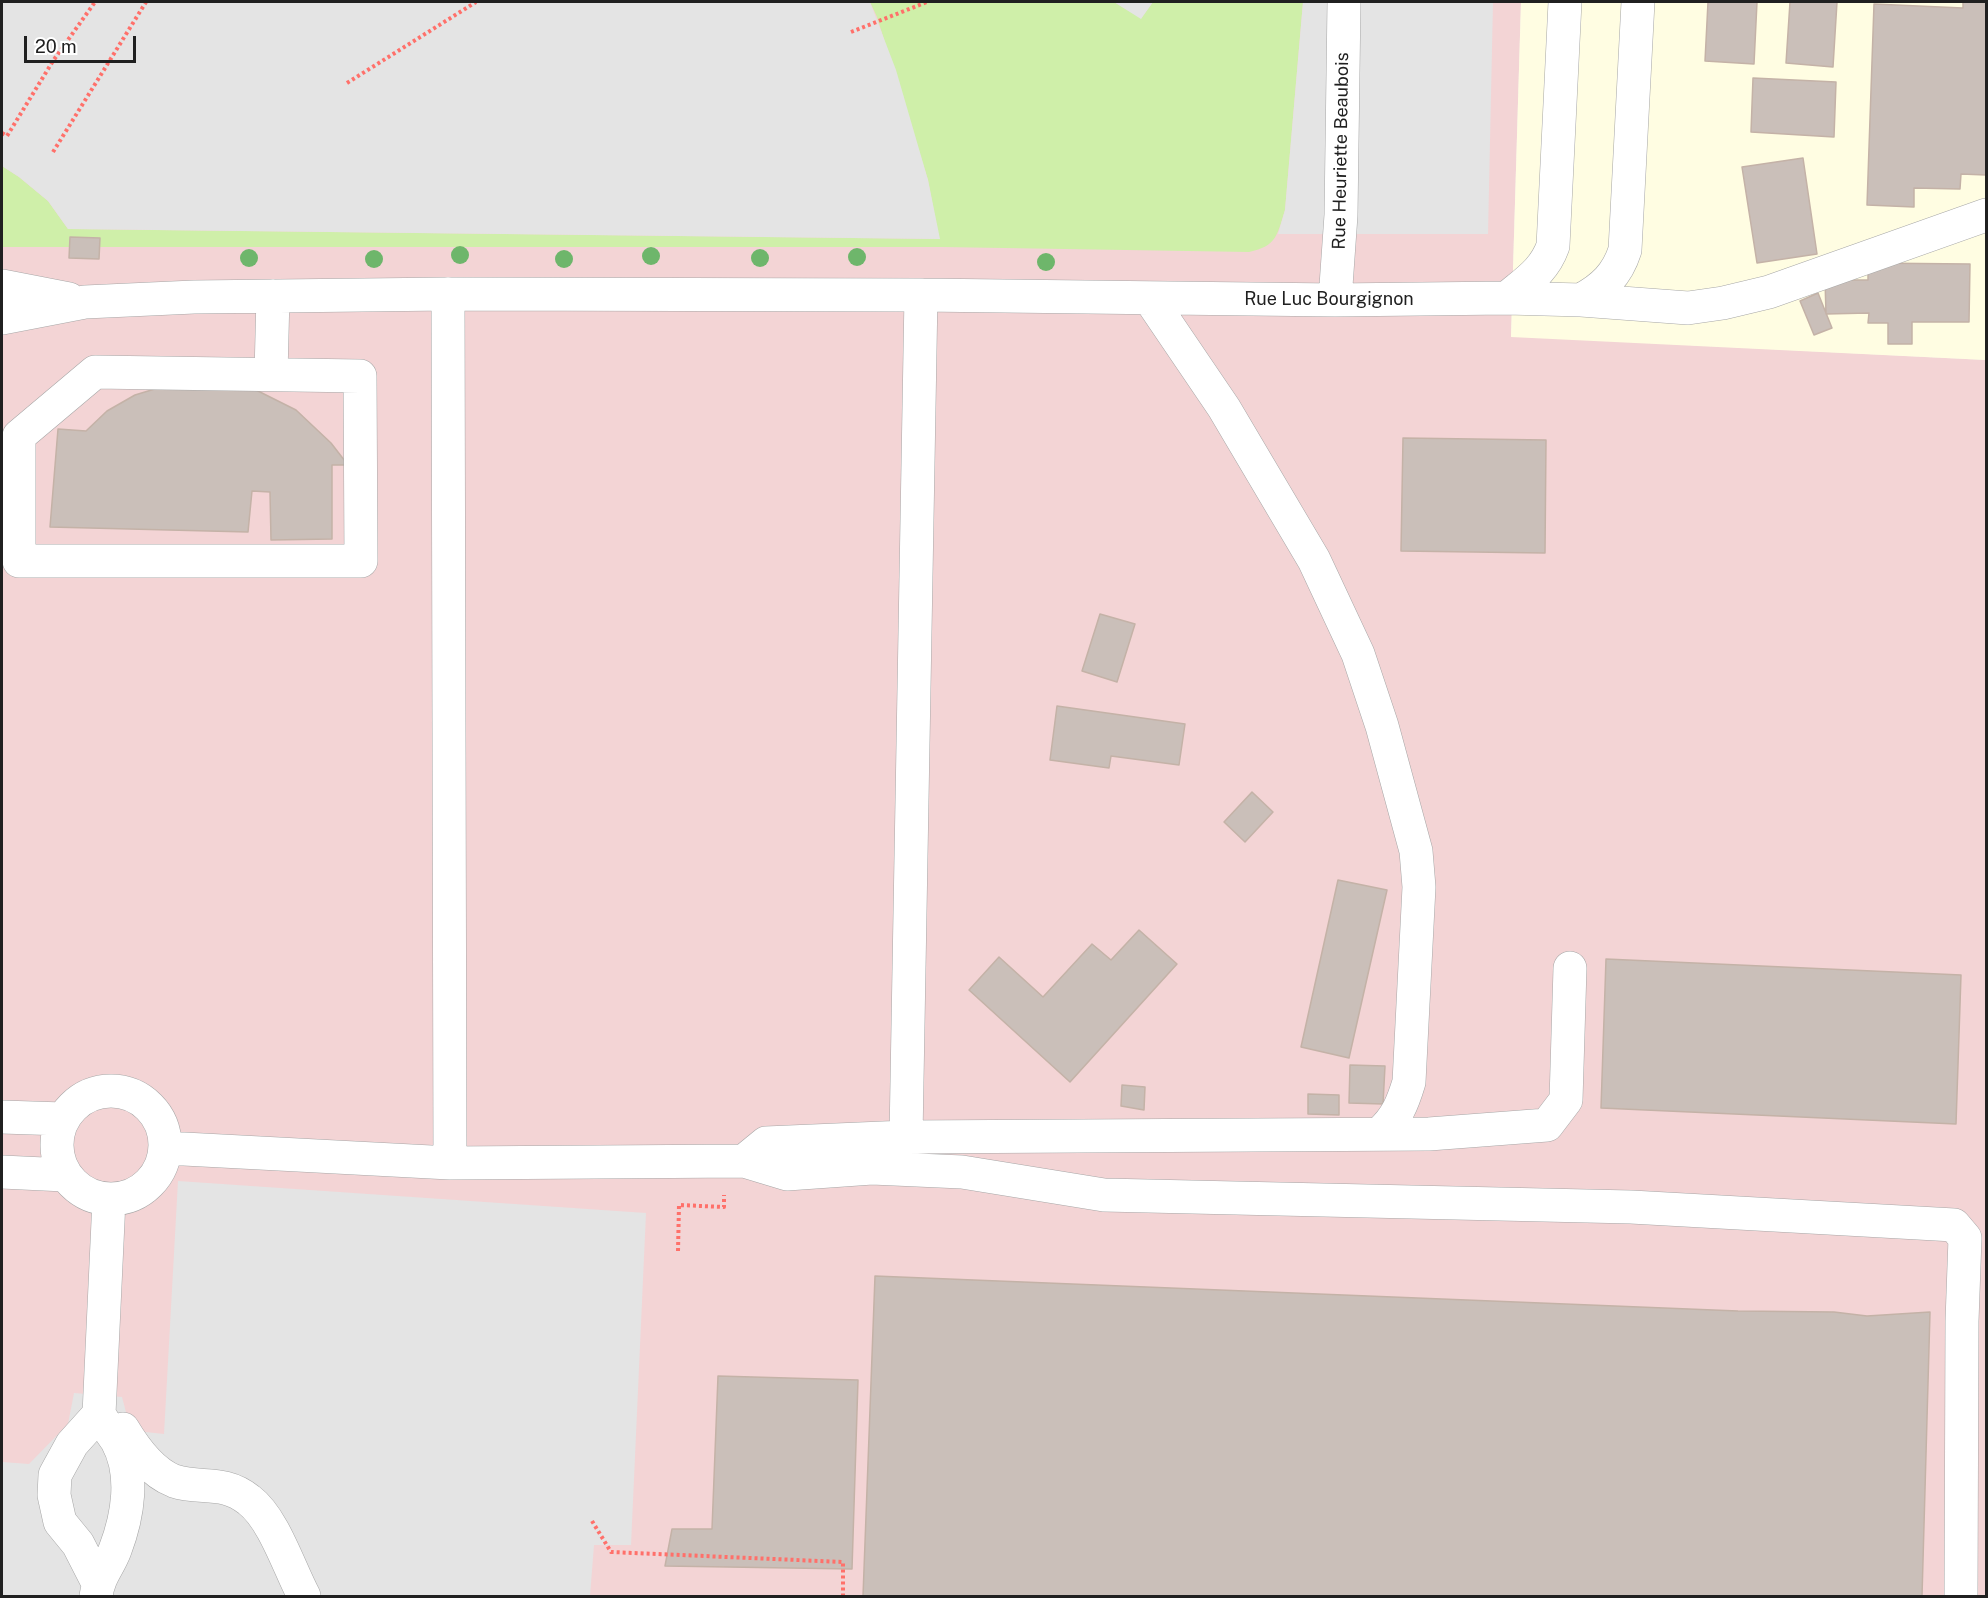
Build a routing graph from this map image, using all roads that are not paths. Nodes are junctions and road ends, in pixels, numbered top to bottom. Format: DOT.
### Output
graph roads {
  1 [pos="1344,2"];
  2 [pos="1565,2"];
  3 [pos="1638,2"];
  4 [pos="1986,215"];
  5 [pos="2,286"];
  6 [pos="448,294"];
  7 [pos="921,294"];
  8 [pos="273,296"];
  9 [pos="1507,298"];
  10 [pos="1150,299"];
  11 [pos="1335,300"];
  12 [pos="1581,300"];
  13 [pos="85,302"];
  14 [pos="2,318"];
  15 [pos="271,374"];
  16 [pos="1570,968"];
  17 [pos="2,1117"];
  18 [pos="63,1119"];
  19 [pos="1380,1133"];
  20 [pos="906,1137"];
  21 [pos="165,1148"];
  22 [pos="735,1161"];
  23 [pos="450,1163"];
  24 [pos="2,1172"];
  25 [pos="65,1175"];
  26 [pos="109,1200"];
  27 [pos="99,1402"];
  28 [pos="97,1590"];
  29 [pos="304,1596"];
  30 [pos="1961,1596"];
  1 -- 11 [label="street, Rue Heuriette Beaubois"];
  2 -- 9 [label="street"];
  3 -- 12 [label="street"];
  4 -- 12 [label="street, Rue Luc Bourgignon"];
  5 -- 13 [label="street"];
  6 -- 7 [label="street, Rue Luc Bourgignon"];
  6 -- 8 [label="street, Rue Luc Bourgignon"];
  6 -- 23 [label="street"];
  7 -- 10 [label="street, Rue Luc Bourgignon"];
  7 -- 20 [label="street"];
  8 -- 13 [label="street, Rue Luc Bourgignon"];
  8 -- 15 [label="street"];
  9 -- 11 [label="street, Rue Luc Bourgignon"];
  9 -- 12 [label="street, Rue Luc Bourgignon"];
  10 -- 11 [label="street, Rue Luc Bourgignon"];
  10 -- 19 [label="street"];
  13 -- 14 [label="street"];
  15 -- 15 [label="street"];
  16 -- 19 [label="street"];
  17 -- 18 [label="street"];
  18 -- 21 [label="street"];
  18 -- 25 [label="street"];
  19 -- 20 [label="street"];
  20 -- 22 [label="street"];
  21 -- 23 [label="street"];
  21 -- 26 [label="street"];
  22 -- 23 [label="street"];
  22 -- 30 [label="street"];
  24 -- 25 [label="street"];
  25 -- 26 [label="street"];
  26 -- 27 [label="street"];
  27 -- 28 [label="street"];
  27 -- 28 [label="street"];
  27 -- 29 [label="street"];
}
